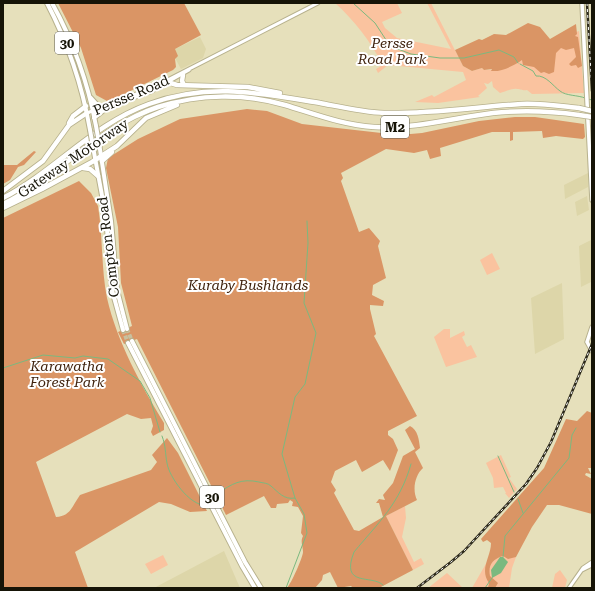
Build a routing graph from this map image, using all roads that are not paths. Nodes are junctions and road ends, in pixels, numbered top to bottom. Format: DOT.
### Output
graph roads {
  1 [pos="47,3"];
  2 [pos="52,3"];
  3 [pos="318,3"];
  4 [pos="582,4"];
  5 [pos="189,70"];
  6 [pos="182,75"];
  7 [pos="167,82"];
  8 [pos="184,85"];
  9 [pos="89,97"];
  10 [pos="200,98"];
  11 [pos="318,103"];
  12 [pos="86,106"];
  13 [pos="102,109"];
  14 [pos="592,110"];
  15 [pos="93,111"];
  16 [pos="87,113"];
  17 [pos="592,117"];
  18 [pos="94,118"];
  19 [pos="69,125"];
  20 [pos="102,158"];
  21 [pos="95,160"];
  22 [pos="81,168"];
  23 [pos="98,176"];
  24 [pos="3,191"];
  25 [pos="3,198"];
  26 [pos="592,200"];
  27 [pos="3,204"];
  28 [pos="3,208"];
  29 [pos="592,327"];
  30 [pos="592,351"];
  31 [pos="592,563"];
  32 [pos="255,588"];
  33 [pos="261,588"];
  34 [pos="569,588"];
  1 -- 12 [label="main road, Compton Road / 30"];
  2 -- 9 [label="main road, Compton Road / 30"];
  3 -- 5 [label="street, Persse Road"];
  4 -- 26 [label="main road"];
  5 -- 6 [label="street, Persse Road"];
  5 -- 7 [label="street, Persse Road"];
  6 -- 7 [label="street, Persse Road"];
  6 -- 8 [label="highway"];
  7 -- 8 [label="highway"];
  7 -- 13 [label="street, Persse Road"];
  8 -- 11 [label="highway"];
  9 -- 13 [label="main road"];
  9 -- 15 [label="main road, Compton Road / 30"];
  10 -- 17 [label="highway, Gateway Motorway / M2, bridge"];
  10 -- 20 [label="highway"];
  10 -- 27 [label="highway, Gateway Motorway / M2"];
  11 -- 14 [label="highway, Gateway Motorway / M2, bridge"];
  11 -- 25 [label="highway, Gateway Motorway / M2"];
  12 -- 16 [label="main road, Compton Road / 30"];
  12 -- 19 [label="highway"];
  13 -- 15 [label="street, Persse Road"];
  13 -- 18 [label="main road"];
  15 -- 16 [label="street, Persse Road"];
  15 -- 18 [label="main road, Compton Road / 30"];
  16 -- 19 [label="highway"];
  16 -- 21 [label="main road, Compton Road / 30, bridge"];
  18 -- 20 [label="main road, Compton Road / 30, bridge"];
  19 -- 24 [label="highway"];
  20 -- 21 [label="highway"];
  20 -- 23 [label="main road, Compton Road / 30"];
  21 -- 22 [label="highway"];
  21 -- 23 [label="main road, Compton Road / 30"];
  22 -- 23 [label="highway"];
  22 -- 28 [label="highway"];
  29 -- 30 [label="main road"];
  31 -- 34 [label="street"];
  32 -- 33 [label="main road, 30"];
}
